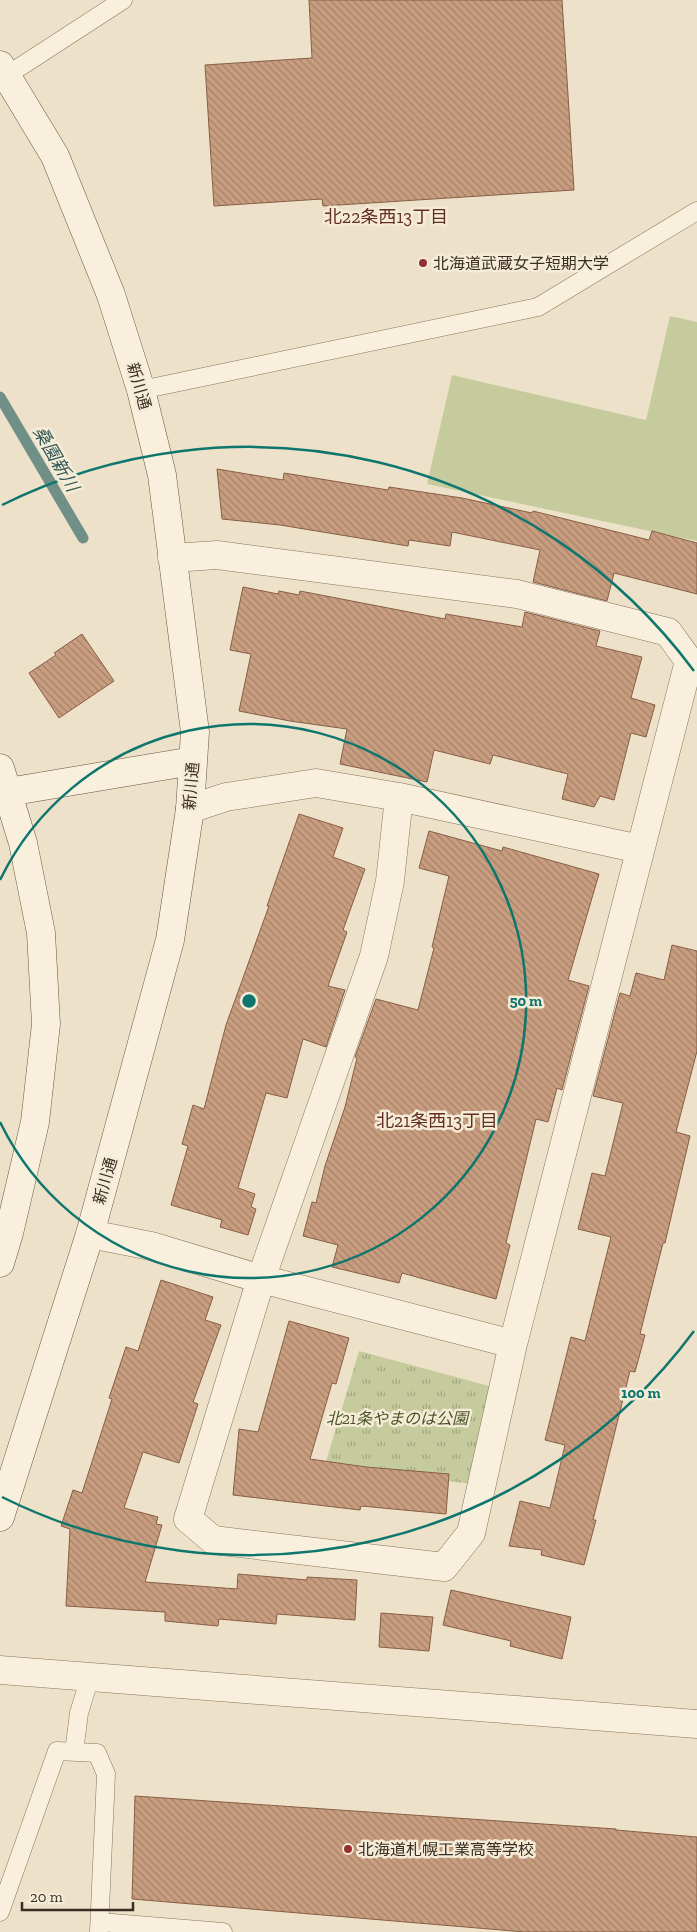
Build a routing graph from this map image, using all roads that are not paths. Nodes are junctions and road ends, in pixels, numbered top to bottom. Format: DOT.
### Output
graph roads {
  1 [pos="123,0"];
  2 [pos="3,71"];
  3 [pos="697,211"];
  4 [pos="141,390"];
  5 [pos="172,558"];
  6 [pos="193,761"];
  7 [pos="4,780"];
  8 [pos="400,797"];
  9 [pos="190,809"];
  10 [pos="640,849"];
  11 [pos="90,1234"];
  12 [pos="0,1262"];
  13 [pos="261,1279"];
  14 [pos="513,1344"];
  15 [pos="0,1517"];
  16 [pos="0,1670"];
  17 [pos="90,1677"];
  18 [pos="697,1724"];
  19 [pos="74,1752"];
  20 [pos="0,1912"];
  21 [pos="100,1927"];
  22 [pos="223,1932"];
  1 -- 2 [label="lane"];
  2 -- 4 [label="street, 新川通"];
  3 -- 4 [label="lane"];
  4 -- 5 [label="street, 新川通"];
  5 -- 6 [label="street, 新川通"];
  5 -- 10 [label="street"];
  6 -- 7 [label="street"];
  6 -- 9 [label="street, 新川通"];
  7 -- 12 [label="street"];
  8 -- 9 [label="street"];
  8 -- 10 [label="street"];
  8 -- 13 [label="street"];
  9 -- 11 [label="street, 新川通"];
  10 -- 14 [label="street"];
  11 -- 13 [label="street"];
  11 -- 15 [label="street, 新川通"];
  13 -- 14 [label="street"];
  13 -- 14 [label="street"];
  16 -- 17 [label="street"];
  17 -- 18 [label="street"];
  17 -- 19 [label="lane"];
  19 -- 20 [label="lane"];
  19 -- 21 [label="lane"];
  21 -- 22 [label="lane"];
}
